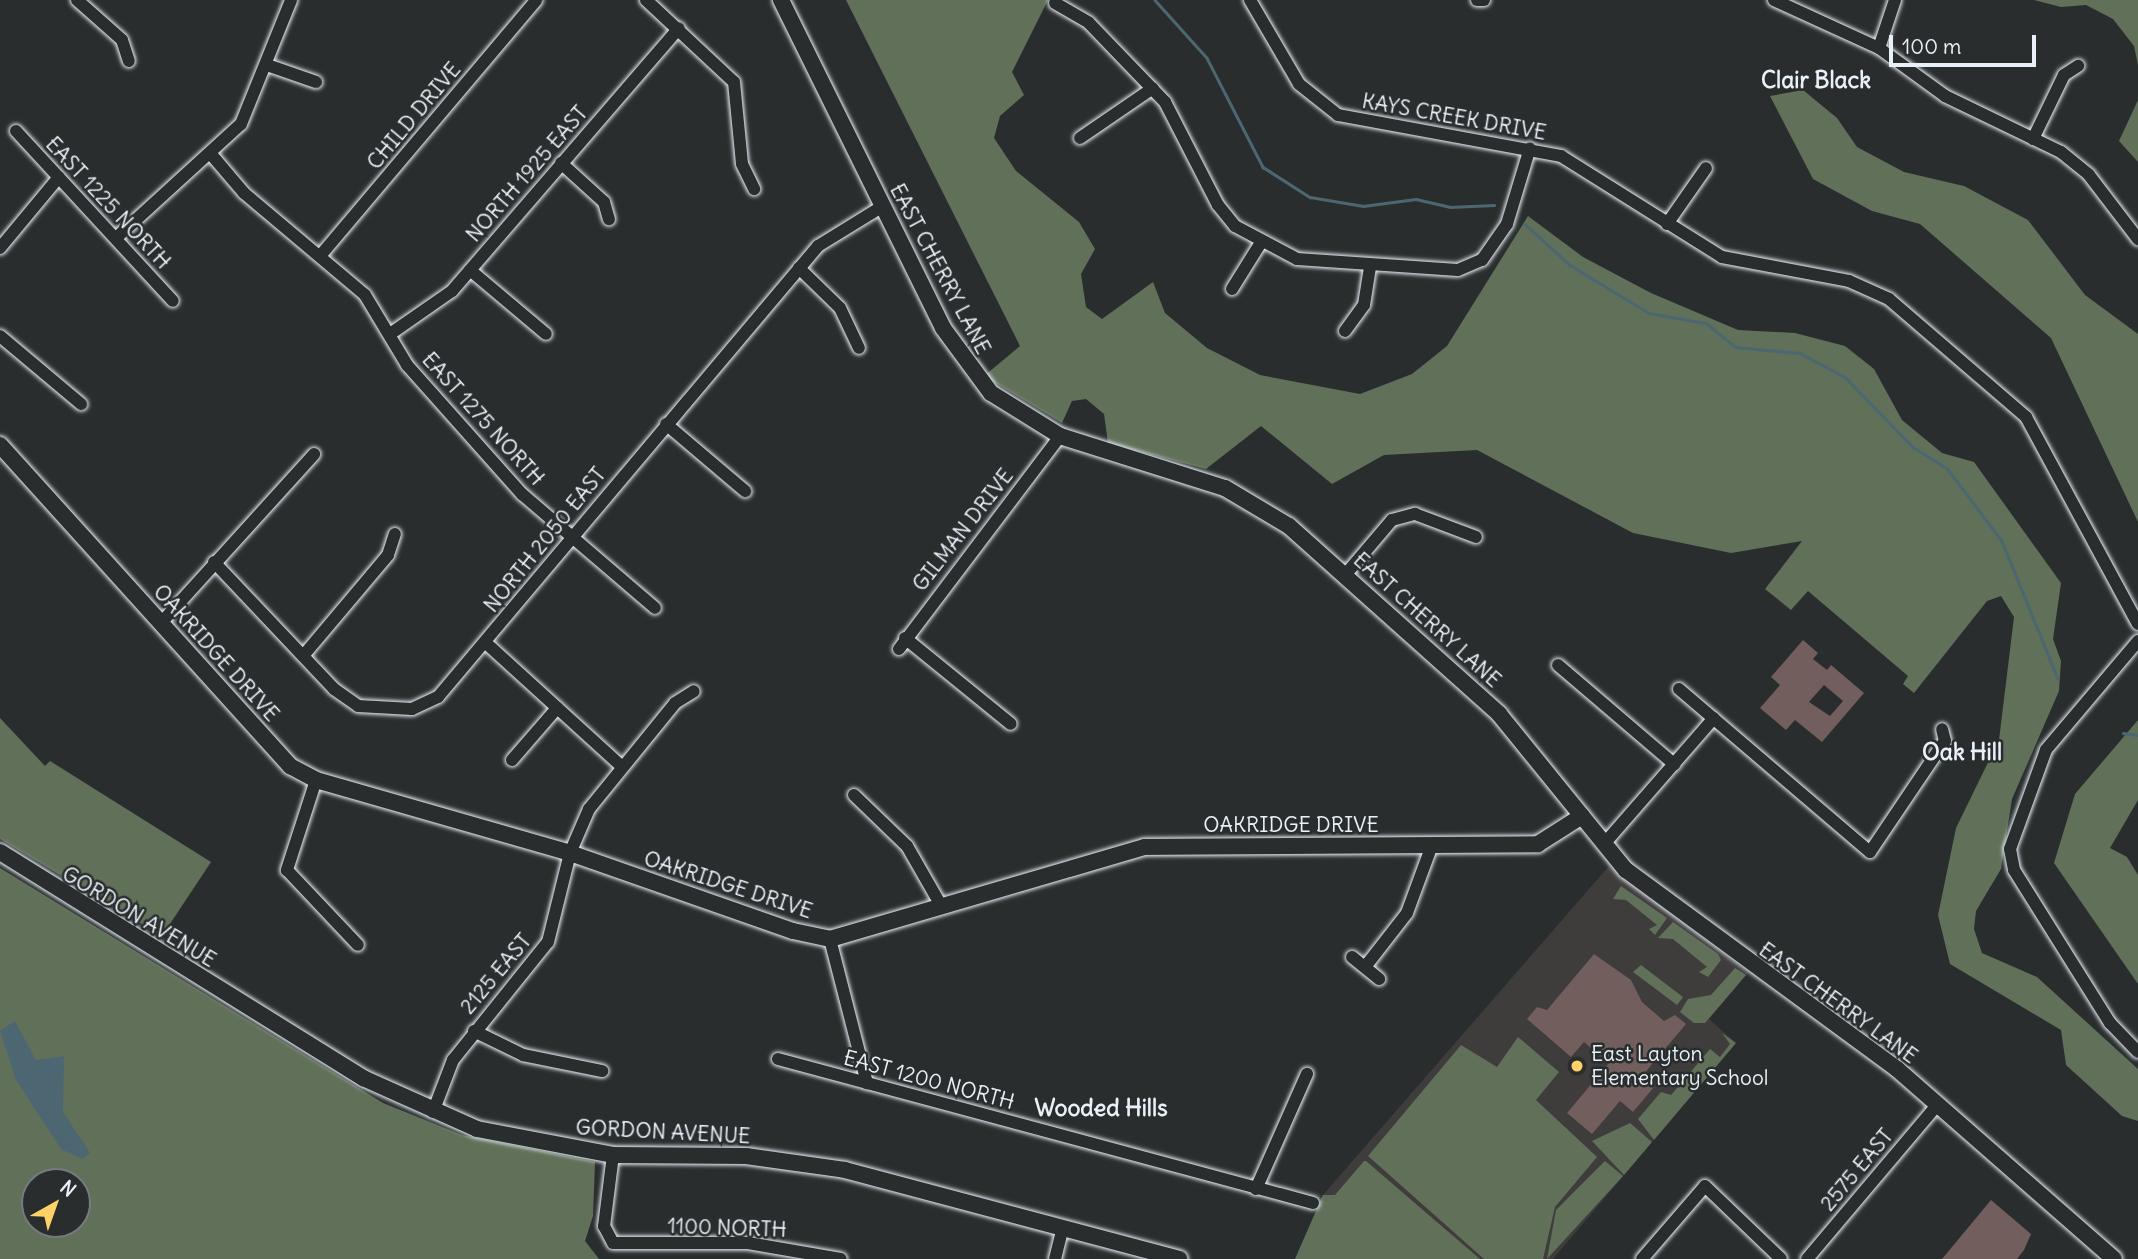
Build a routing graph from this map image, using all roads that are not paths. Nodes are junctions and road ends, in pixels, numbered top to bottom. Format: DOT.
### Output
graph roads {
  1 [pos="77,0"];
  2 [pos="291,0"];
  3 [pos="536,0"];
  4 [pos="646,0"];
  5 [pos="780,0"];
  6 [pos="1250,0"];
  7 [pos="1477,0"];
  8 [pos="1485,0"];
  9 [pos="1774,0"];
  10 [pos="1895,0"];
  11 [pos="1055,3"];
  12 [pos="679,28"];
  13 [pos="1879,48"];
  14 [pos="129,61"];
  15 [pos="267,65"];
  16 [pos="2078,65"];
  17 [pos="316,82"];
  18 [pos="1153,88"];
  19 [pos="16,131"];
  20 [pos="1080,138"];
  21 [pos="2033,139"];
  22 [pos="1530,148"];
  23 [pos="211,153"];
  24 [pos="561,163"];
  25 [pos="1706,168"];
  26 [pos="59,177"];
  27 [pos="754,189"];
  28 [pos="883,206"];
  29 [pos="609,219"];
  30 [pos="1667,224"];
  31 [pos="116,238"];
  32 [pos="2138,239"];
  33 [pos="1260,244"];
  34 [pos="0,248"];
  35 [pos="320,256"];
  36 [pos="1370,265"];
  37 [pos="799,268"];
  38 [pos="470,270"];
  39 [pos="1232,289"];
  40 [pos="173,301"];
  41 [pos="1345,331"];
  42 [pos="393,332"];
  43 [pos="546,334"];
  44 [pos="0,336"];
  45 [pos="859,348"];
  46 [pos="81,404"];
  47 [pos="666,424"];
  48 [pos="1060,436"];
  49 [pos="0,445"];
  50 [pos="314,454"];
  51 [pos="744,491"];
  52 [pos="395,534"];
  53 [pos="1476,537"];
  54 [pos="571,540"];
  55 [pos="214,562"];
  56 [pos="1346,574"];
  57 [pos="655,608"];
  58 [pos="161,622"];
  59 [pos="2138,624"];
  60 [pos="2138,641"];
  61 [pos="486,643"];
  62 [pos="303,656"];
  63 [pos="1558,665"];
  64 [pos="1679,689"];
  65 [pos="694,691"];
  66 [pos="557,708"];
  67 [pos="1714,718"];
  68 [pos="1011,724"];
  69 [pos="1942,729"];
  70 [pos="512,760"];
  71 [pos="1674,764"];
  72 [pos="620,765"];
  73 [pos="316,780"];
  74 [pos="854,795"];
  75 [pos="1582,816"];
  76 [pos="1604,844"];
  77 [pos="1432,845"];
  78 [pos="0,852"];
  79 [pos="570,853"];
  80 [pos="942,907"];
  81 [pos="830,939"];
  82 [pos="358,945"];
  83 [pos="1352,957"];
  84 [pos="1365,967"];
  85 [pos="1379,979"];
  86 [pos="474,1031"];
  87 [pos="2138,1052"];
  88 [pos="778,1059"];
  89 [pos="603,1071"];
  90 [pos="1307,1074"];
  91 [pos="867,1083"];
  92 [pos="1937,1105"];
  93 [pos="433,1112"];
  94 [pos="613,1155"];
  95 [pos="1256,1189"];
  96 [pos="1313,1203"];
  97 [pos="1063,1228"];
  98 [pos="841,1259"];
  99 [pos="1055,1259"];
  100 [pos="1180,1259"];
  101 [pos="1642,1259"];
  102 [pos="1781,1259"];
  103 [pos="1807,1259"];
  104 [pos="2114,1259"];
  1 -- 14 [label="street"];
  2 -- 15 [label="street"];
  3 -- 35 [label="street, CHILD DRIVE"];
  4 -- 12 [label="street"];
  5 -- 28 [label="street, EAST CHERRY LANE"];
  6 -- 22 [label="street, KAYS CREEK DRIVE"];
  7 -- 8 [label="street"];
  9 -- 13 [label="street"];
  10 -- 13 [label="street"];
  11 -- 18 [label="street"];
  12 -- 24 [label="street, NORTH 1925 EAST"];
  12 -- 27 [label="street"];
  13 -- 21 [label="street"];
  15 -- 17 [label="street"];
  15 -- 23 [label="street"];
  16 -- 21 [label="street"];
  18 -- 20 [label="street"];
  18 -- 33 [label="street"];
  19 -- 26 [label="street, EAST 1225 NORTH"];
  21 -- 32 [label="street"];
  22 -- 30 [label="street, KAYS CREEK DRIVE"];
  22 -- 36 [label="street"];
  23 -- 31 [label="street"];
  23 -- 35 [label="street, EAST 1275 NORTH"];
  24 -- 29 [label="street"];
  24 -- 38 [label="street, NORTH 1925 EAST"];
  25 -- 30 [label="street"];
  26 -- 31 [label="street, EAST 1225 NORTH"];
  26 -- 34 [label="street"];
  28 -- 37 [label="street, NORTH 2050 EAST"];
  28 -- 48 [label="street, EAST CHERRY LANE"];
  30 -- 59 [label="street, KAYS CREEK DRIVE"];
  31 -- 40 [label="street, EAST 1225 NORTH"];
  33 -- 36 [label="street"];
  33 -- 39 [label="street"];
  35 -- 42 [label="street, EAST 1275 NORTH"];
  36 -- 41 [label="street"];
  37 -- 45 [label="street"];
  37 -- 47 [label="street, NORTH 2050 EAST"];
  38 -- 42 [label="street, NORTH 1925 EAST"];
  38 -- 43 [label="street"];
  42 -- 54 [label="street, EAST 1275 NORTH"];
  44 -- 46 [label="street"];
  47 -- 51 [label="street"];
  47 -- 54 [label="street, NORTH 2050 EAST"];
  48 -- 56 [label="street, EAST CHERRY LANE"];
  48 -- 68 [label="street, GILMAN DRIVE"];
  49 -- 58 [label="street, OAKRIDGE DRIVE"];
  50 -- 55 [label="street"];
  52 -- 62 [label="street"];
  53 -- 56 [label="street"];
  54 -- 57 [label="street, EAST 1275 NORTH"];
  54 -- 61 [label="street, NORTH 2050 EAST"];
  55 -- 58 [label="street"];
  55 -- 62 [label="street, NORTH 2050 EAST"];
  56 -- 75 [label="street, EAST CHERRY LANE"];
  58 -- 73 [label="street, OAKRIDGE DRIVE"];
  60 -- 87 [label="street"];
  61 -- 62 [label="street, NORTH 2050 EAST"];
  61 -- 66 [label="street"];
  63 -- 71 [label="street"];
  64 -- 67 [label="street"];
  65 -- 72 [label="street, 2125 EAST"];
  66 -- 70 [label="street"];
  66 -- 72 [label="street"];
  67 -- 69 [label="street"];
  67 -- 71 [label="street"];
  71 -- 76 [label="street"];
  72 -- 79 [label="street, 2125 EAST"];
  73 -- 79 [label="street, OAKRIDGE DRIVE"];
  73 -- 82 [label="street"];
  74 -- 80 [label="street"];
  75 -- 76 [label="street, EAST CHERRY LANE"];
  75 -- 77 [label="street, OAKRIDGE DRIVE"];
  76 -- 92 [label="street, EAST CHERRY LANE"];
  77 -- 80 [label="street, OAKRIDGE DRIVE"];
  77 -- 84 [label="street"];
  78 -- 93 [label="street, GORDON AVENUE"];
  79 -- 81 [label="street, OAKRIDGE DRIVE"];
  79 -- 86 [label="street, 2125 EAST"];
  80 -- 81 [label="street, OAKRIDGE DRIVE"];
  81 -- 91 [label="street"];
  83 -- 84 [label="street"];
  84 -- 85 [label="street"];
  86 -- 89 [label="street"];
  86 -- 93 [label="street, 2125 EAST"];
  88 -- 91 [label="street, EAST 1200 NORTH"];
  90 -- 95 [label="street"];
  91 -- 95 [label="street, EAST 1200 NORTH"];
  92 -- 103 [label="street, 2575 EAST"];
  92 -- 104 [label="street, EAST CHERRY LANE"];
  93 -- 94 [label="street, GORDON AVENUE"];
  94 -- 97 [label="street, GORDON AVENUE"];
  94 -- 98 [label="street, 1100 NORTH"];
  95 -- 96 [label="street, EAST 1200 NORTH"];
  97 -- 99 [label="street"];
  97 -- 100 [label="street, GORDON AVENUE"];
  101 -- 102 [label="street"];
}
